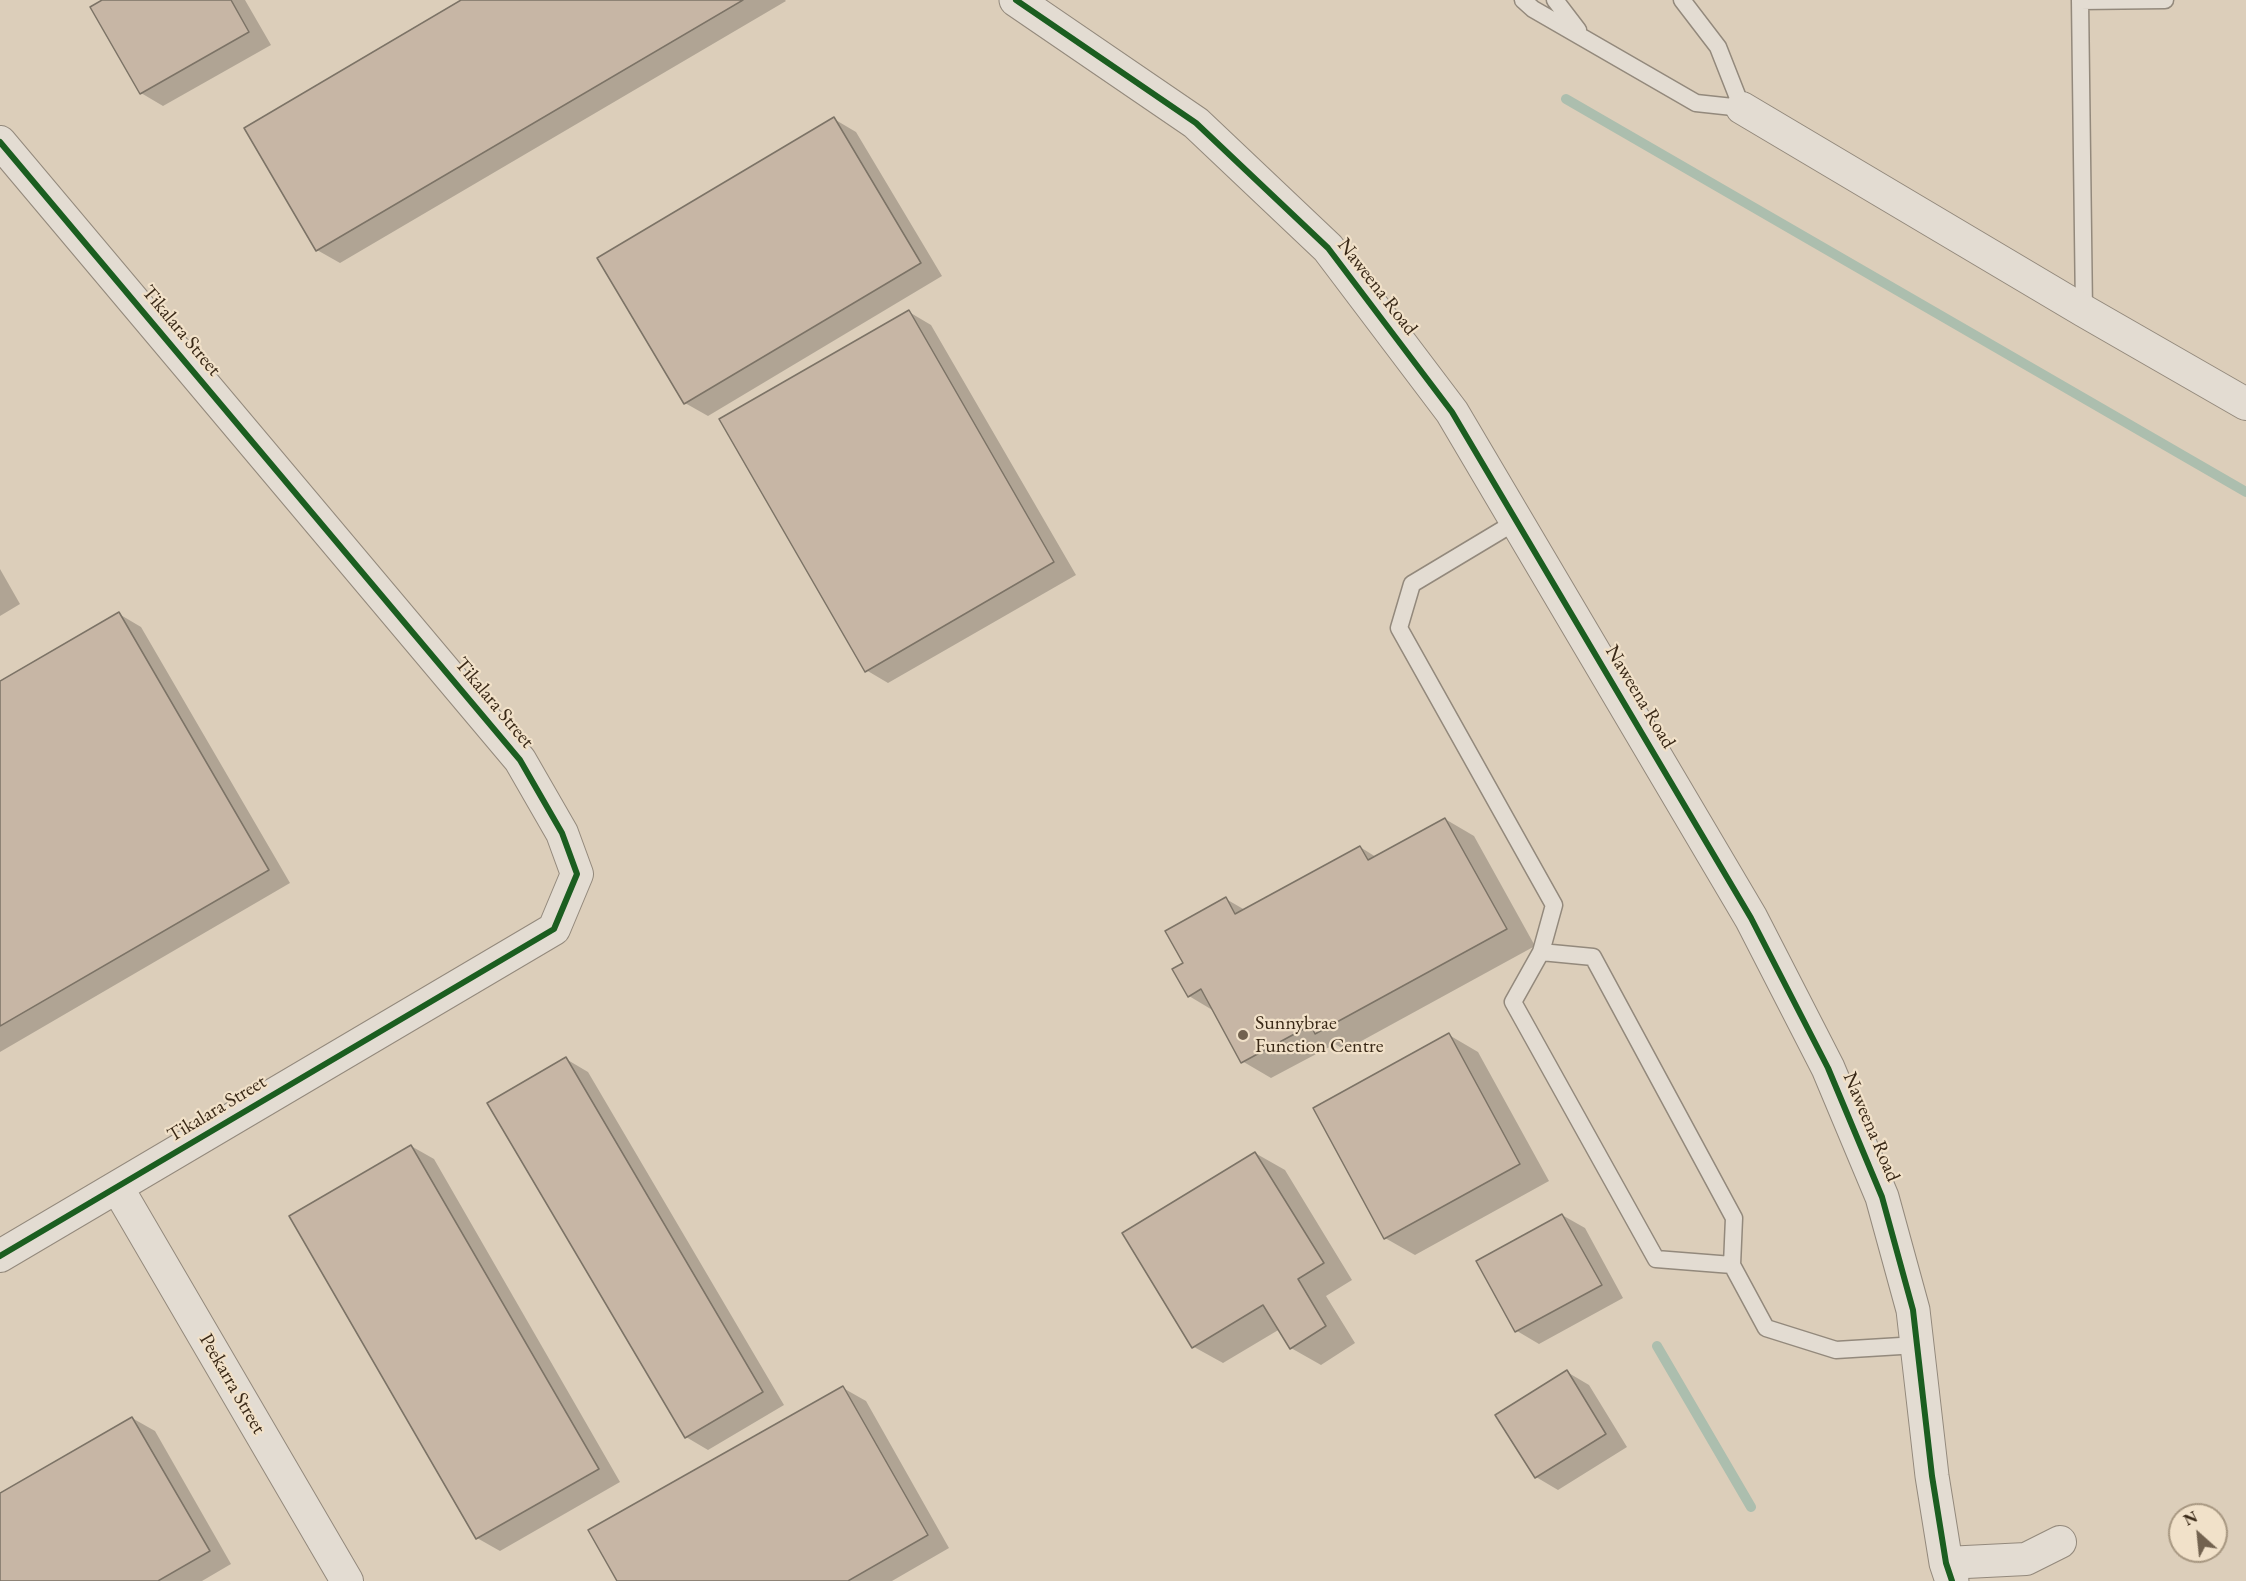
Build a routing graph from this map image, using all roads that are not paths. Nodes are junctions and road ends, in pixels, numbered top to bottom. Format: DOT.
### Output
graph roads {
  1 [pos="1016,0"];
  2 [pos="1518,0"];
  3 [pos="1556,0"];
  4 [pos="1682,0"];
  5 [pos="2165,0"];
  6 [pos="2080,1"];
  7 [pos="1528,5"];
  8 [pos="1595,45"];
  9 [pos="1742,108"];
  10 [pos="0,142"];
  11 [pos="2084,311"];
  12 [pos="2246,404"];
  13 [pos="1517,521"];
  14 [pos="1541,952"];
  15 [pos="117,1187"];
  16 [pos="0,1256"];
  17 [pos="1732,1265"];
  18 [pos="1917,1345"];
  19 [pos="2060,1542"];
  20 [pos="1949,1572"];
  21 [pos="347,1581"];
  1 -- 13 [label="street, Naweena Road"];
  2 -- 7 [label="lane"];
  3 -- 8 [label="lane"];
  4 -- 9 [label="lane"];
  5 -- 6 [label="lane"];
  6 -- 11 [label="lane"];
  7 -- 8 [label="lane"];
  8 -- 9 [label="lane"];
  9 -- 11 [label="street"];
  10 -- 15 [label="street, Tikalara Street"];
  11 -- 12 [label="street"];
  13 -- 14 [label="lane"];
  13 -- 18 [label="street, Naweena Road"];
  14 -- 17 [label="lane"];
  14 -- 17 [label="lane"];
  15 -- 16 [label="street, Tikalara Street"];
  15 -- 21 [label="street, Peekarra Street"];
  17 -- 18 [label="lane"];
  18 -- 20 [label="street, Naweena Road"];
  19 -- 20 [label="street"];
}
